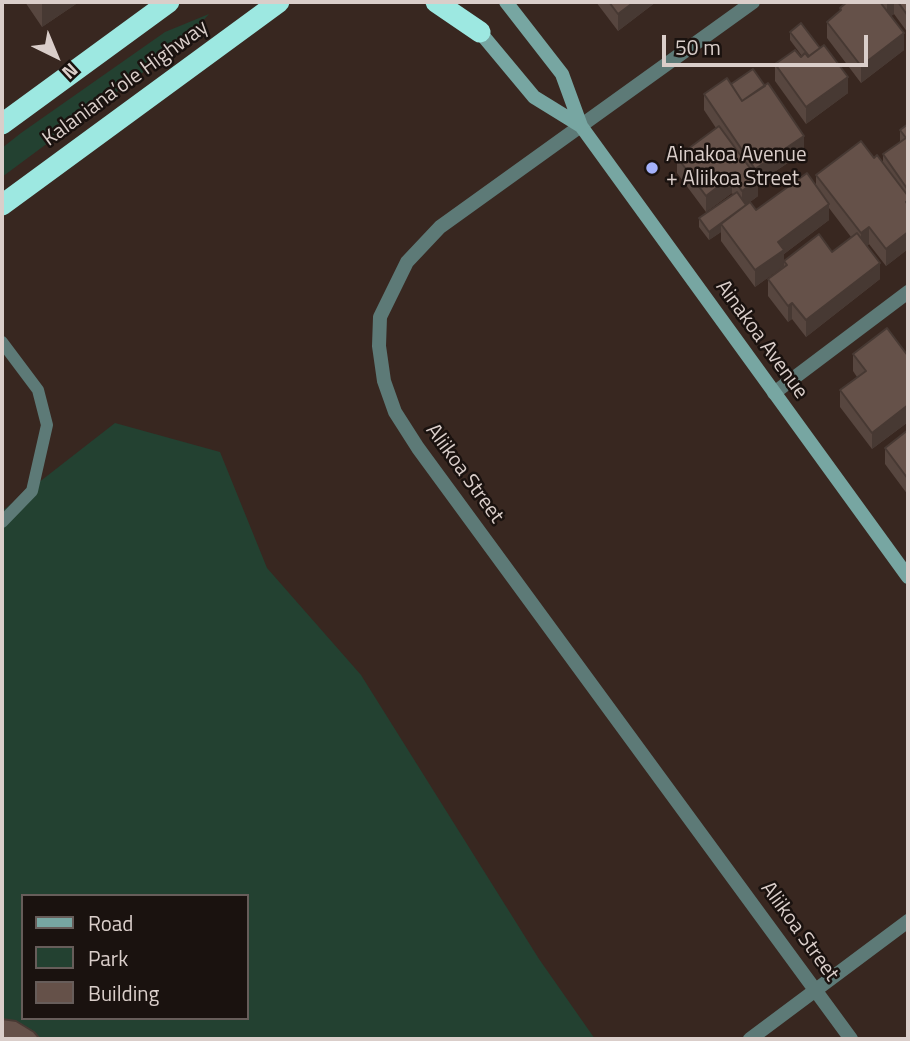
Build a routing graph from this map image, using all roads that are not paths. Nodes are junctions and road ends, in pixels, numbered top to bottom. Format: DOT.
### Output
graph roads {
  1 [pos="169,2"];
  2 [pos="279,2"];
  3 [pos="436,2"];
  4 [pos="454,2"];
  5 [pos="506,2"];
  6 [pos="753,2"];
  7 [pos="480,32"];
  8 [pos="2,124"];
  9 [pos="581,126"];
  10 [pos="2,205"];
  11 [pos="908,292"];
  12 [pos="2,342"];
  13 [pos="774,393"];
  14 [pos="2,522"];
  15 [pos="908,577"];
  16 [pos="908,921"];
  17 [pos="816,990"];
  18 [pos="750,1039"];
  19 [pos="851,1039"];
  1 -- 8 [label="highway, Kalaniana’ole Highway"];
  2 -- 10 [label="highway, Kalaniana’ole Highway"];
  3 -- 7 [label="highway"];
  4 -- 7 [label="street, Ainakoa Avenue"];
  5 -- 9 [label="street, Ainakoa Avenue"];
  6 -- 9 [label="street, Aliikoa Street"];
  7 -- 9 [label="street, Ainakoa Avenue"];
  9 -- 13 [label="street, Ainakoa Avenue"];
  9 -- 17 [label="street, Aliikoa Street"];
  11 -- 13 [label="street"];
  12 -- 14 [label="lane"];
  13 -- 15 [label="street, Ainakoa Avenue"];
  16 -- 17 [label="street"];
  17 -- 18 [label="street"];
  17 -- 19 [label="street, Aliikoa Street"];
}
